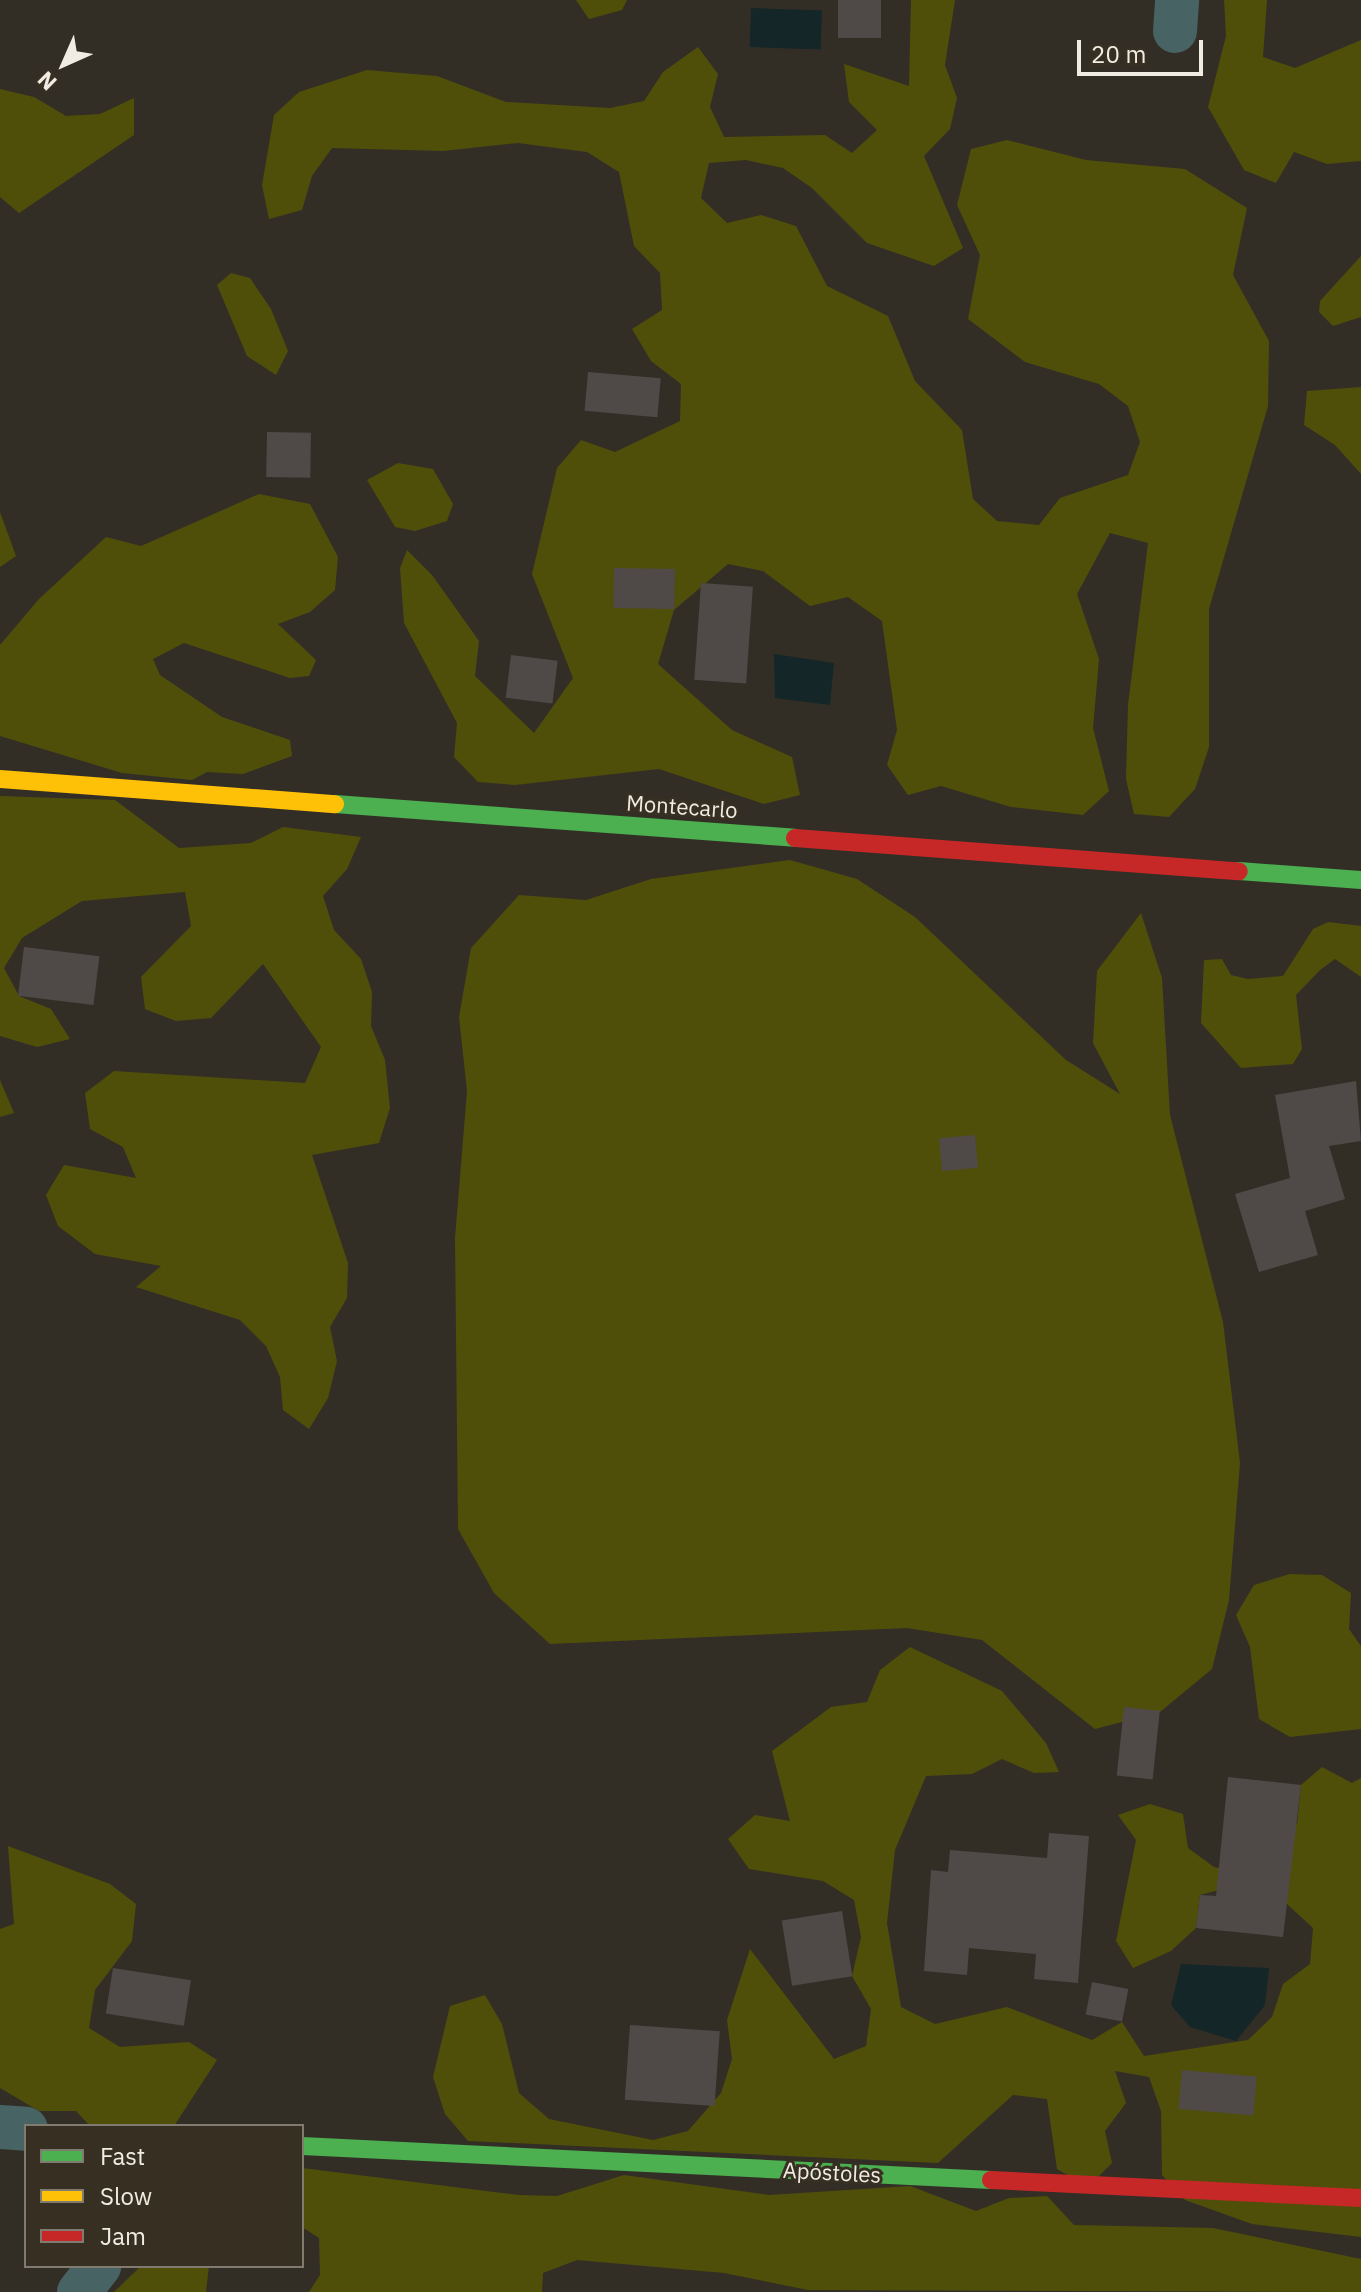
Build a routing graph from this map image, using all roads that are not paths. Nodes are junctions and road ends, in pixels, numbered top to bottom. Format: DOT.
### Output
graph roads {
  1 [pos="0,779"];
  2 [pos="1361,880"];
  3 [pos="0,2127"];
  4 [pos="24,2129"];
  5 [pos="304,2146"];
  6 [pos="1361,2198"];
  7 [pos="97,2268"];
  8 [pos="79,2292"];
  1 -- 2 [label="street, Montecarlo"];
  3 -- 4 [label="street"];
  5 -- 6 [label="street, Apóstoles"];
  7 -- 8 [label="street"];
}
